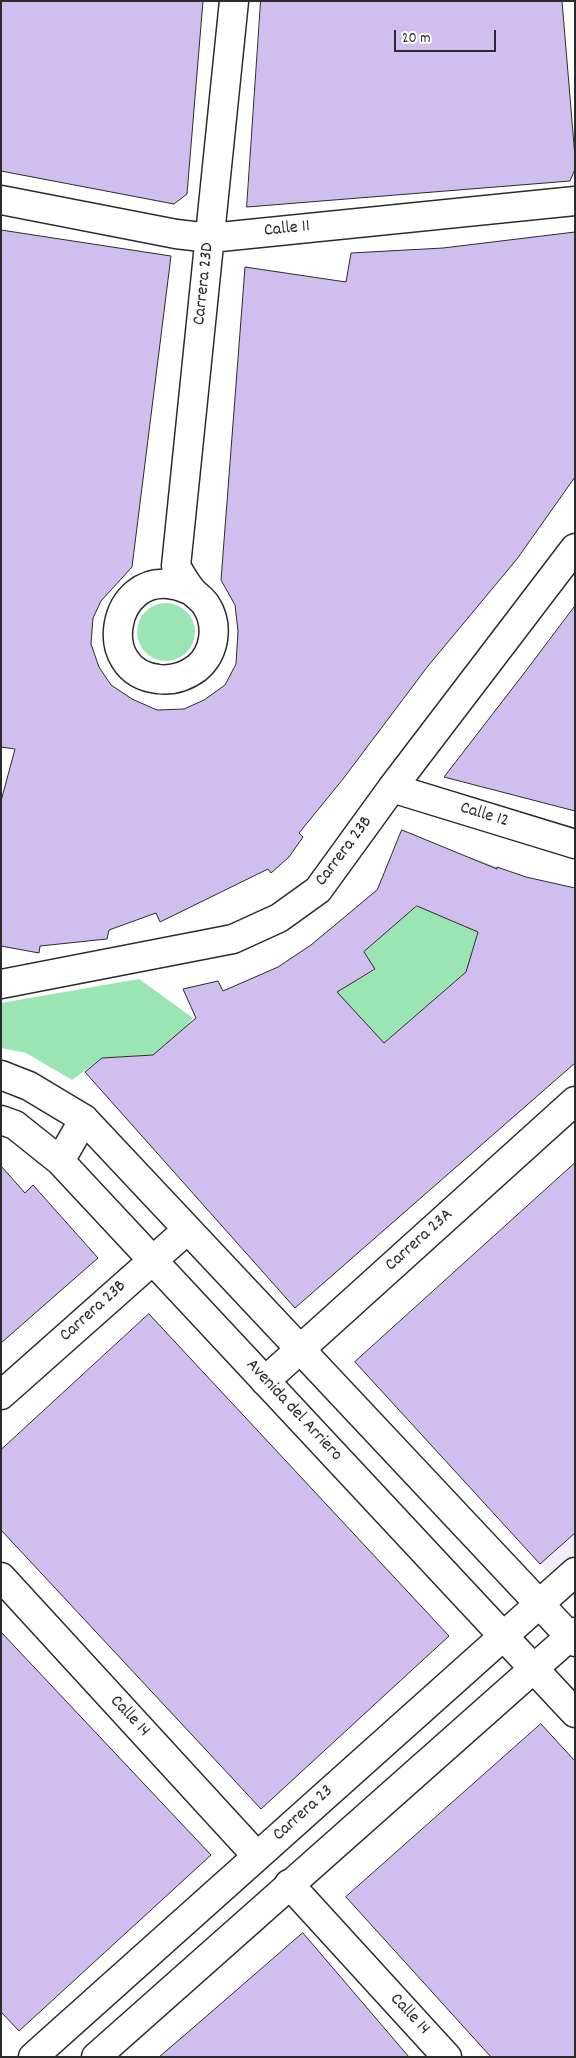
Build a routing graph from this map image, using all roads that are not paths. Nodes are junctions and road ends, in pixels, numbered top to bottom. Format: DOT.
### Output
graph roads {
  1 [pos="234,1"];
  2 [pos="1,200"];
  3 [pos="575,201"];
  4 [pos="210,238"];
  5 [pos="575,548"];
  6 [pos="166,575"];
  7 [pos="392,788"];
  8 [pos="575,844"];
  9 [pos="1,984"];
  10 [pos="1,1075"];
  11 [pos="575,1101"];
  12 [pos="84,1119"];
  13 [pos="1,1120"];
  14 [pos="60,1160"];
  15 [pos="187,1230"];
  16 [pos="153,1259"];
  17 [pos="301,1348"];
  18 [pos="265,1381"];
  19 [pos="1,1395"];
  20 [pos="575,1572"];
  21 [pos="1,1577"];
  22 [pos="538,1604"];
  23 [pos="503,1637"];
  24 [pos="573,1637"];
  25 [pos="535,1670"];
  26 [pos="575,1713"];
  27 [pos="257,1856"];
  28 [pos="289,1884"];
  29 [pos="33,2057"];
  30 [pos="96,2057"];
  31 [pos="447,2057"];
  1 -- 4 [label="street, Carrera 23D"];
  2 -- 4 [label="street, Calle 11"];
  3 -- 4 [label="street, Calle 11"];
  4 -- 6 [label="street, Carrera 23D"];
  5 -- 7 [label="street, Carrera 23B"];
  6 -- 6 [label="street"];
  7 -- 8 [label="street, Calle 12"];
  7 -- 9 [label="street, Carrera 23B"];
  10 -- 12 [label="street"];
  11 -- 17 [label="street, Carrera 23A"];
  12 -- 14 [label="street"];
  12 -- 15 [label="street"];
  13 -- 14 [label="street, Avenida del Arriero"];
  14 -- 16 [label="street, Avenida del Arriero"];
  15 -- 16 [label="street, Carrera 23B"];
  15 -- 17 [label="street"];
  16 -- 18 [label="street, Avenida del Arriero"];
  16 -- 19 [label="street, Carrera 23B"];
  17 -- 18 [label="street, Carrera 23A"];
  17 -- 22 [label="street"];
  18 -- 23 [label="street, Avenida del Arriero"];
  20 -- 22 [label="street, Carrera 23"];
  21 -- 27 [label="street, Calle 14"];
  22 -- 23 [label="street, Carrera 23"];
  22 -- 24 [label="street"];
  23 -- 25 [label="street, Avenida del Arriero"];
  23 -- 27 [label="street, Carrera 23"];
  24 -- 25 [label="street"];
  25 -- 26 [label="street, Avenida del Arriero"];
  25 -- 28 [label="street"];
  27 -- 29 [label="street, Carrera 23"];
  28 -- 30 [label="street"];
  28 -- 31 [label="street, Calle 14"];
}
